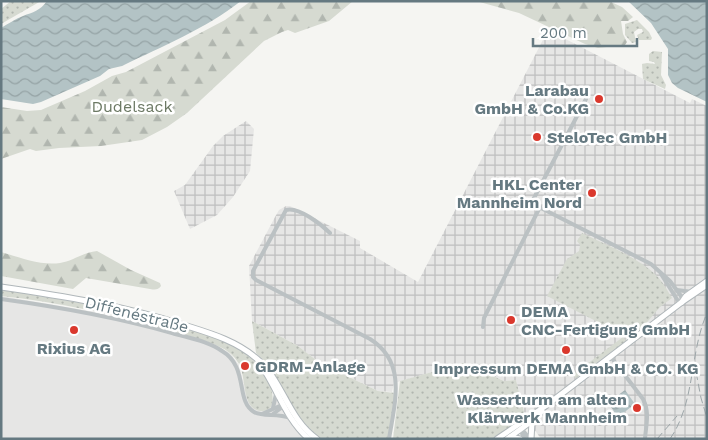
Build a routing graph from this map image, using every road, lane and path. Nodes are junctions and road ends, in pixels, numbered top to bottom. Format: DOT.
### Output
graph roads {
  1 [pos="587,87"];
  2 [pos="540,207"];
  3 [pos="330,233"];
  4 [pos="659,270"];
  5 [pos="707,281"];
  6 [pos="707,285"];
  7 [pos="1,286"];
  8 [pos="677,290"];
  9 [pos="692,292"];
  10 [pos="1,299"];
  11 [pos="681,303"];
  12 [pos="484,327"];
  13 [pos="611,357"];
  14 [pos="263,366"];
  15 [pos="276,391"];
  16 [pos="284,405"];
  17 [pos="547,405"];
  18 [pos="273,408"];
  19 [pos="262,414"];
  20 [pos="273,414"];
  21 [pos="290,418"];
  22 [pos="532,421"];
  23 [pos="520,428"];
  24 [pos="389,438"];
  25 [pos="508,438"];
  26 [pos="309,439"];
  27 [pos="317,439"];
  28 [pos="498,439"];
  29 [pos="520,439"];
  30 [pos="525,439"];
  31 [pos="530,439"];
  32 [pos="645,439"];
  1 -- 2 [label="street"];
  2 -- 4 [label="street"];
  2 -- 12 [label="street"];
  3 -- 24 [label="street"];
  4 -- 8 [label="street"];
  4 -- 11 [label="street"];
  5 -- 9 [label="main road"];
  6 -- 11 [label="main road"];
  7 -- 14 [label="main road, Diffenéstraße"];
  8 -- 9 [label="street"];
  8 -- 11 [label="street"];
  9 -- 11 [label="main road"];
  10 -- 19 [label="street"];
  11 -- 13 [label="main road"];
  13 -- 17 [label="main road"];
  13 -- 32 [label="street"];
  14 -- 15 [label="main road, Diffenéstraße"];
  14 -- 16 [label="main road, Diffenéstraße"];
  15 -- 16 [label="main road, Diffenéstraße"];
  15 -- 18 [label="street"];
  16 -- 18 [label="street"];
  16 -- 20 [label="street"];
  16 -- 21 [label="main road, Diffenéstraße"];
  16 -- 27 [label="main road, Diffenéstraße"];
  17 -- 22 [label="main road"];
  17 -- 23 [label="main road"];
  18 -- 19 [label="street"];
  19 -- 20 [label="street"];
  20 -- 21 [label="street"];
  21 -- 26 [label="main road, Diffenéstraße"];
  22 -- 23 [label="main road"];
  22 -- 31 [label="main road"];
  23 -- 25 [label="main road"];
  23 -- 28 [label="main road"];
  23 -- 30 [label="street"];
  23 -- 31 [label="street"];
  25 -- 29 [label="main road"];
}
